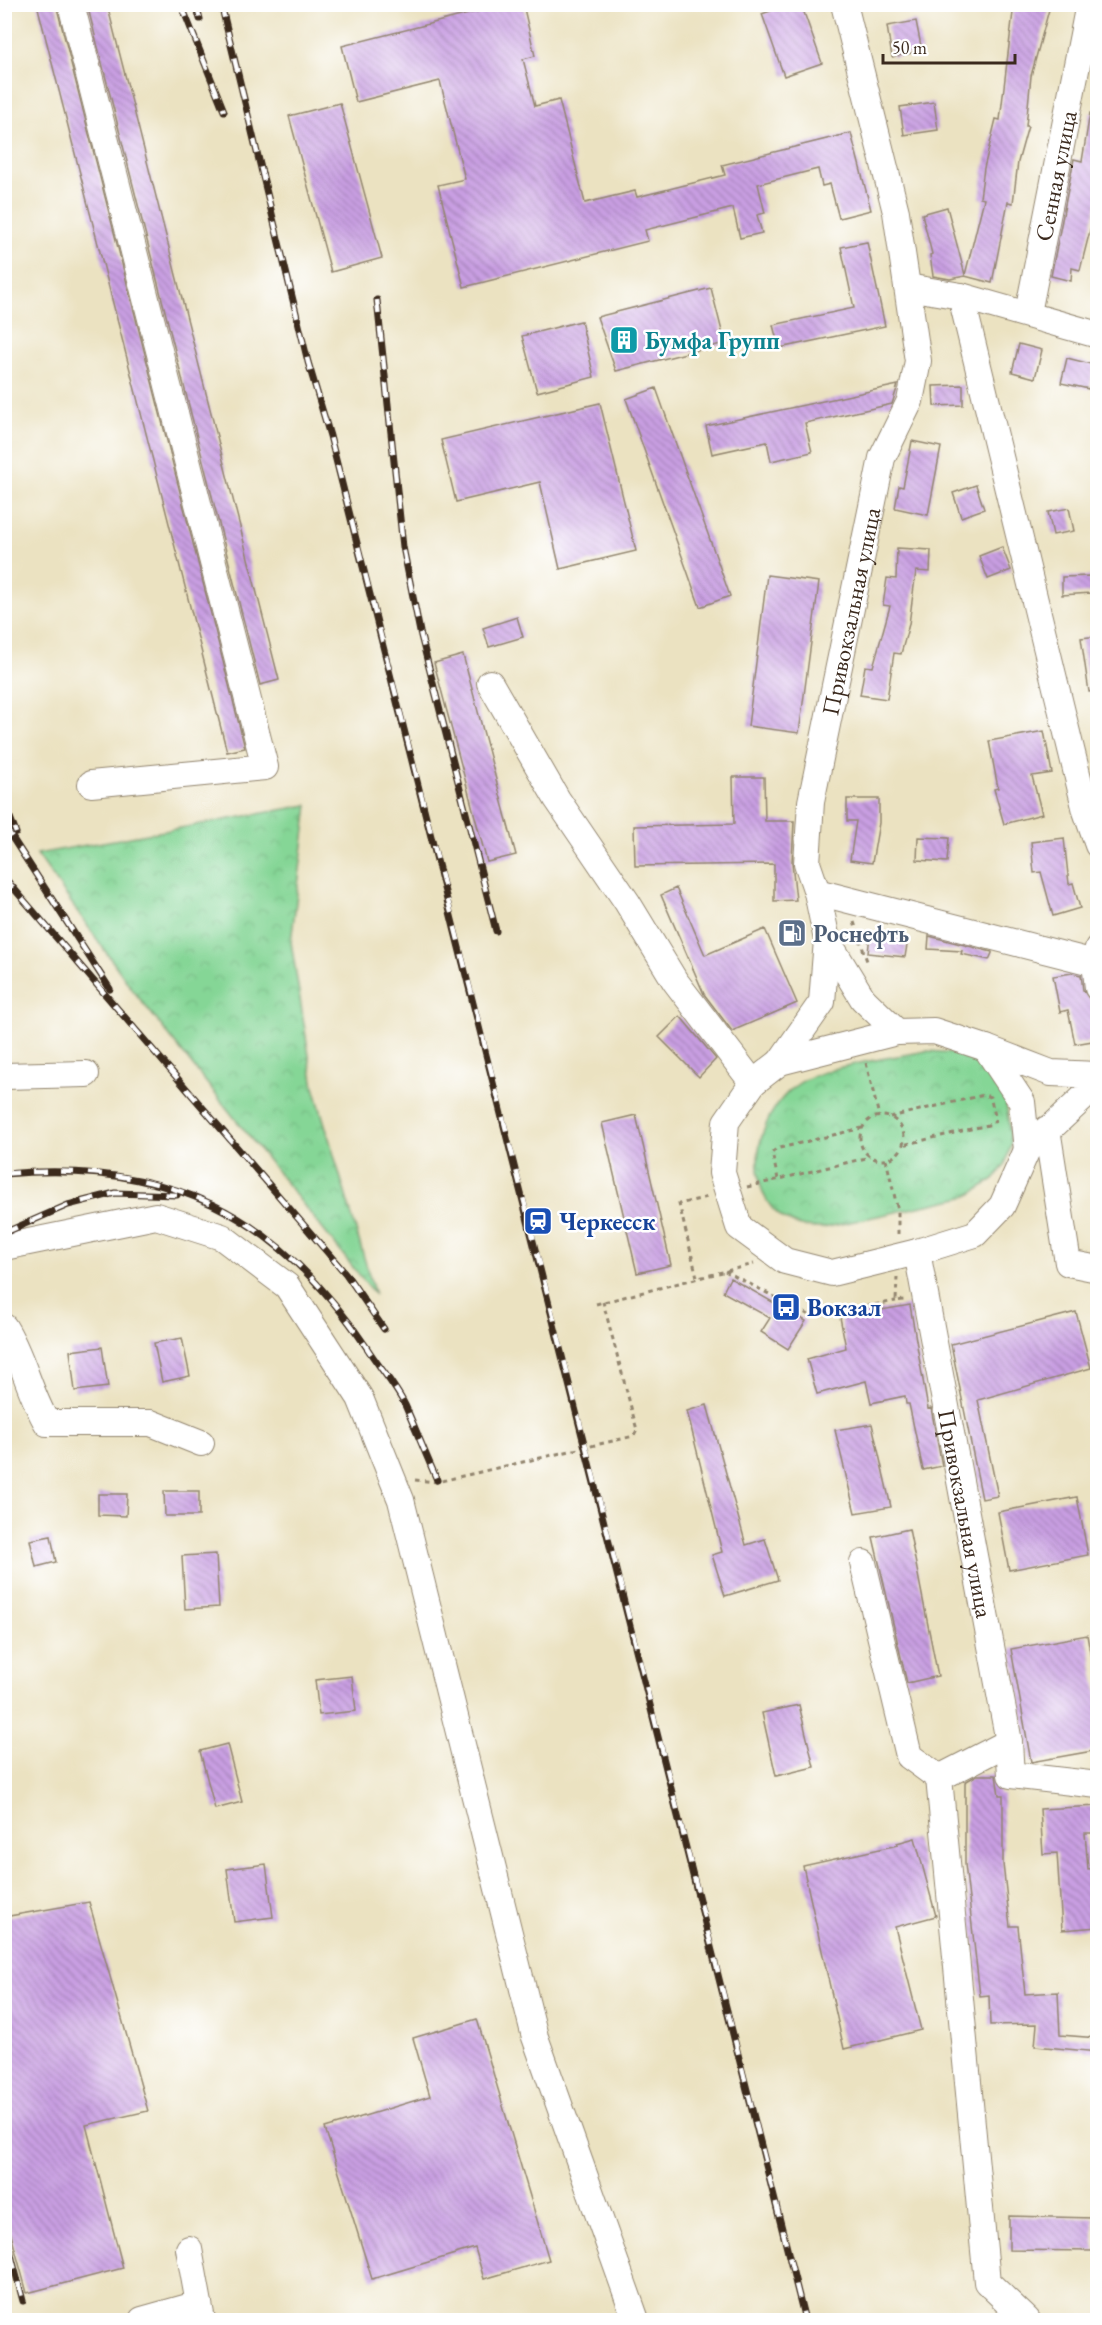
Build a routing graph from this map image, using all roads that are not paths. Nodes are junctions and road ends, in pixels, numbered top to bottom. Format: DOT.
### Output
graph roads {
  1 [pos="71,4"];
  2 [pos="844,4"];
  3 [pos="1089,4"];
  4 [pos="907,287"];
  5 [pos="961,296"];
  6 [pos="1028,313"];
  7 [pos="1098,335"];
  8 [pos="490,683"];
  9 [pos="91,784"];
  10 [pos="1098,845"];
  11 [pos="817,892"];
  12 [pos="827,940"];
  13 [pos="1097,966"];
  14 [pos="897,1032"];
  15 [pos="986,1048"];
  16 [pos="780,1062"];
  17 [pos="86,1074"];
  18 [pos="1098,1075"];
  19 [pos="4,1076"];
  20 [pos="753,1083"];
  21 [pos="1098,1084"];
  22 [pos="1047,1129"];
  23 [pos="1027,1150"];
  24 [pos="4,1247"];
  25 [pos="917,1252"];
  26 [pos="1098,1269"];
  27 [pos="4,1327"];
  28 [pos="201,1443"];
  29 [pos="863,1563"];
  30 [pos="1009,1742"];
  31 [pos="939,1778"];
  32 [pos="1098,1785"];
  33 [pos="189,2249"];
  34 [pos="201,2312"];
  35 [pos="142,2320"];
  36 [pos="636,2320"];
  37 [pos="1027,2320"];
  1 -- 9 [label="street"];
  2 -- 4 [label="street, Привокзальная улица"];
  3 -- 6 [label="street, Сенная улица"];
  4 -- 5 [label="street"];
  4 -- 11 [label="street, Привокзальная улица"];
  5 -- 6 [label="street"];
  5 -- 10 [label="street"];
  6 -- 7 [label="street"];
  8 -- 20 [label="street"];
  11 -- 12 [label="street, Привокзальная улица"];
  11 -- 13 [label="street"];
  12 -- 14 [label="street, Привокзальная улица"];
  12 -- 16 [label="street, Привокзальная улица"];
  14 -- 15 [label="street"];
  14 -- 16 [label="street"];
  15 -- 18 [label="street"];
  15 -- 23 [label="street"];
  16 -- 20 [label="street"];
  17 -- 19 [label="street"];
  20 -- 25 [label="street"];
  21 -- 22 [label="street"];
  22 -- 23 [label="street"];
  22 -- 26 [label="street"];
  23 -- 25 [label="street"];
  24 -- 36 [label="street"];
  25 -- 30 [label="street, Привокзальная улица"];
  27 -- 28 [label="street"];
  29 -- 31 [label="street"];
  30 -- 31 [label="street"];
  30 -- 32 [label="street, Привокзальная улица"];
  31 -- 37 [label="street"];
  33 -- 34 [label="street"];
  34 -- 35 [label="street"];
}
